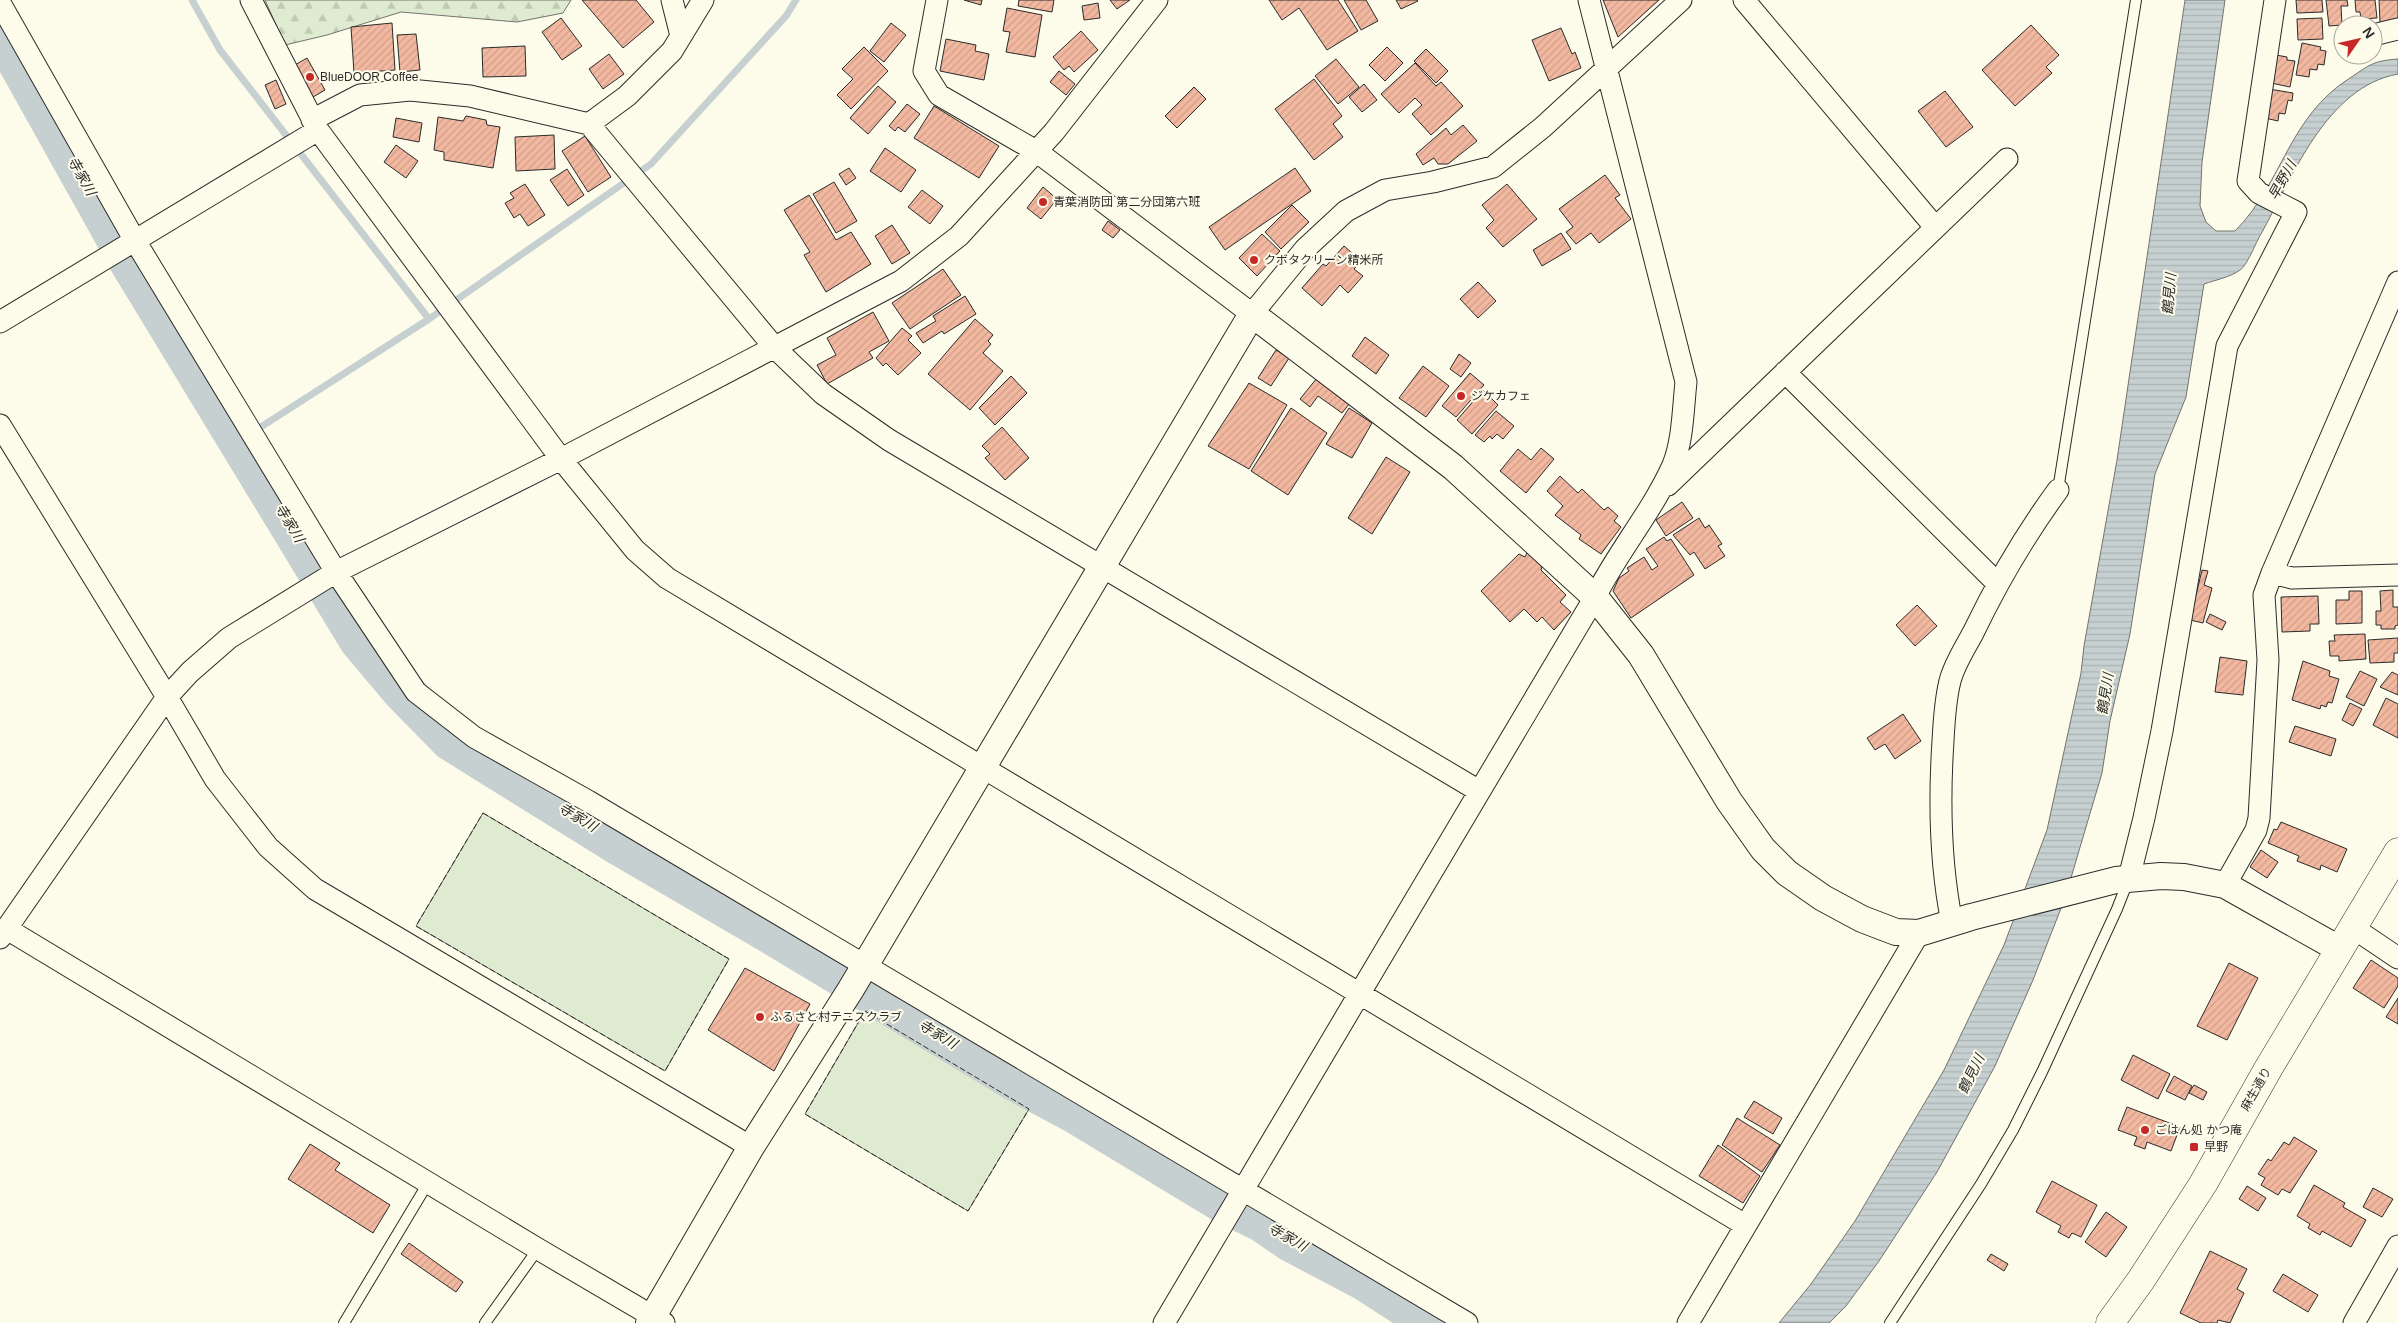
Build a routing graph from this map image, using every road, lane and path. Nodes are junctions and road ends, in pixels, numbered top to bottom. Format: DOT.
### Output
graph roads {
  1 [pos="251,0"];
  2 [pos="672,0"];
  3 [pos="703,0"];
  4 [pos="937,0"];
  5 [pos="1157,0"];
  6 [pos="1589,0"];
  7 [pos="1681,0"];
  8 [pos="1744,0"];
  9 [pos="2136,0"];
  10 [pos="2275,0"];
  11 [pos="0,3"];
  12 [pos="2398,29"];
  13 [pos="2383,32"];
  14 [pos="681,36"];
  15 [pos="1607,69"];
  16 [pos="589,124"];
  17 [pos="315,125"];
  18 [pos="1036,151"];
  19 [pos="2007,160"];
  20 [pos="1935,227"];
  21 [pos="134,239"];
  22 [pos="2398,282"];
  23 [pos="1252,314"];
  24 [pos="0,322"];
  25 [pos="775,348"];
  26 [pos="1785,372"];
  27 [pos="0,425"];
  28 [pos="561,459"];
  29 [pos="2058,490"];
  30 [pos="1657,496"];
  31 [pos="1102,566"];
  32 [pos="336,572"];
  33 [pos="2272,573"];
  34 [pos="2398,575"];
  35 [pos="1997,583"];
  36 [pos="1596,597"];
  37 [pos="167,697"];
  38 [pos="982,766"];
  39 [pos="1479,791"];
  40 [pos="2398,852"];
  41 [pos="2122,879"];
  42 [pos="2225,885"];
  43 [pos="1961,920"];
  44 [pos="1918,933"];
  45 [pos="3,934"];
  46 [pos="2346,938"];
  47 [pos="2398,958"];
  48 [pos="858,976"];
  49 [pos="1360,992"];
  50 [pos="751,1147"];
  51 [pos="428,1183"];
  52 [pos="1237,1200"];
  53 [pos="1745,1225"];
  54 [pos="2398,1246"];
  55 [pos="538,1249"];
  56 [pos="655,1321"];
  57 [pos="344,1323"];
  58 [pos="485,1323"];
  59 [pos="1164,1323"];
  60 [pos="1467,1323"];
  61 [pos="1688,1323"];
  62 [pos="1890,1323"];
  63 [pos="2110,1323"];
  64 [pos="2354,1323"];
  1 -- 17 [label="street"];
  2 -- 14 [label="street"];
  3 -- 14 [label="street"];
  4 -- 18 [label="street"];
  5 -- 18 [label="street"];
  6 -- 15 [label="street"];
  7 -- 15 [label="street"];
  8 -- 20 [label="street"];
  9 -- 29 [label="lane"];
  10 -- 41 [label="street"];
  11 -- 21 [label="street"];
  12 -- 13 [label="street"];
  14 -- 16 [label="street"];
  15 -- 23 [label="street"];
  15 -- 30 [label="street"];
  16 -- 17 [label="street"];
  16 -- 25 [label="street"];
  17 -- 21 [label="street"];
  17 -- 28 [label="street"];
  18 -- 23 [label="street"];
  18 -- 25 [label="street"];
  19 -- 20 [label="street"];
  20 -- 26 [label="street"];
  21 -- 24 [label="street"];
  21 -- 32 [label="street"];
  22 -- 33 [label="street"];
  23 -- 31 [label="street"];
  23 -- 36 [label="street"];
  25 -- 28 [label="street"];
  25 -- 31 [label="street"];
  26 -- 30 [label="street"];
  26 -- 35 [label="street"];
  27 -- 37 [label="street"];
  28 -- 32 [label="street"];
  28 -- 38 [label="street"];
  29 -- 35 [label="street"];
  30 -- 36 [label="street"];
  31 -- 38 [label="street"];
  31 -- 39 [label="street"];
  32 -- 37 [label="street"];
  32 -- 48 [label="street"];
  33 -- 34 [label="street"];
  33 -- 42 [label="street"];
  35 -- 43 [label="street"];
  36 -- 39 [label="street"];
  36 -- 44 [label="street"];
  37 -- 45 [label="street"];
  37 -- 50 [label="street"];
  38 -- 48 [label="street"];
  38 -- 49 [label="street"];
  39 -- 49 [label="street"];
  40 -- 46 [label="main road, 麻生通り"];
  41 -- 42 [label="street"];
  41 -- 43 [label="street"];
  41 -- 62 [label="lane"];
  42 -- 46 [label="street"];
  43 -- 44 [label="street"];
  44 -- 53 [label="street"];
  45 -- 51 [label="street"];
  46 -- 47 [label="street"];
  46 -- 63 [label="main road, 麻生通り"];
  48 -- 50 [label="street"];
  48 -- 52 [label="street"];
  49 -- 52 [label="street"];
  49 -- 53 [label="street"];
  50 -- 56 [label="street"];
  51 -- 55 [label="street"];
  51 -- 57 [label="lane"];
  52 -- 59 [label="street"];
  52 -- 60 [label="street"];
  53 -- 61 [label="street"];
  54 -- 64 [label="street"];
  55 -- 56 [label="street"];
  55 -- 58 [label="lane"];
}
